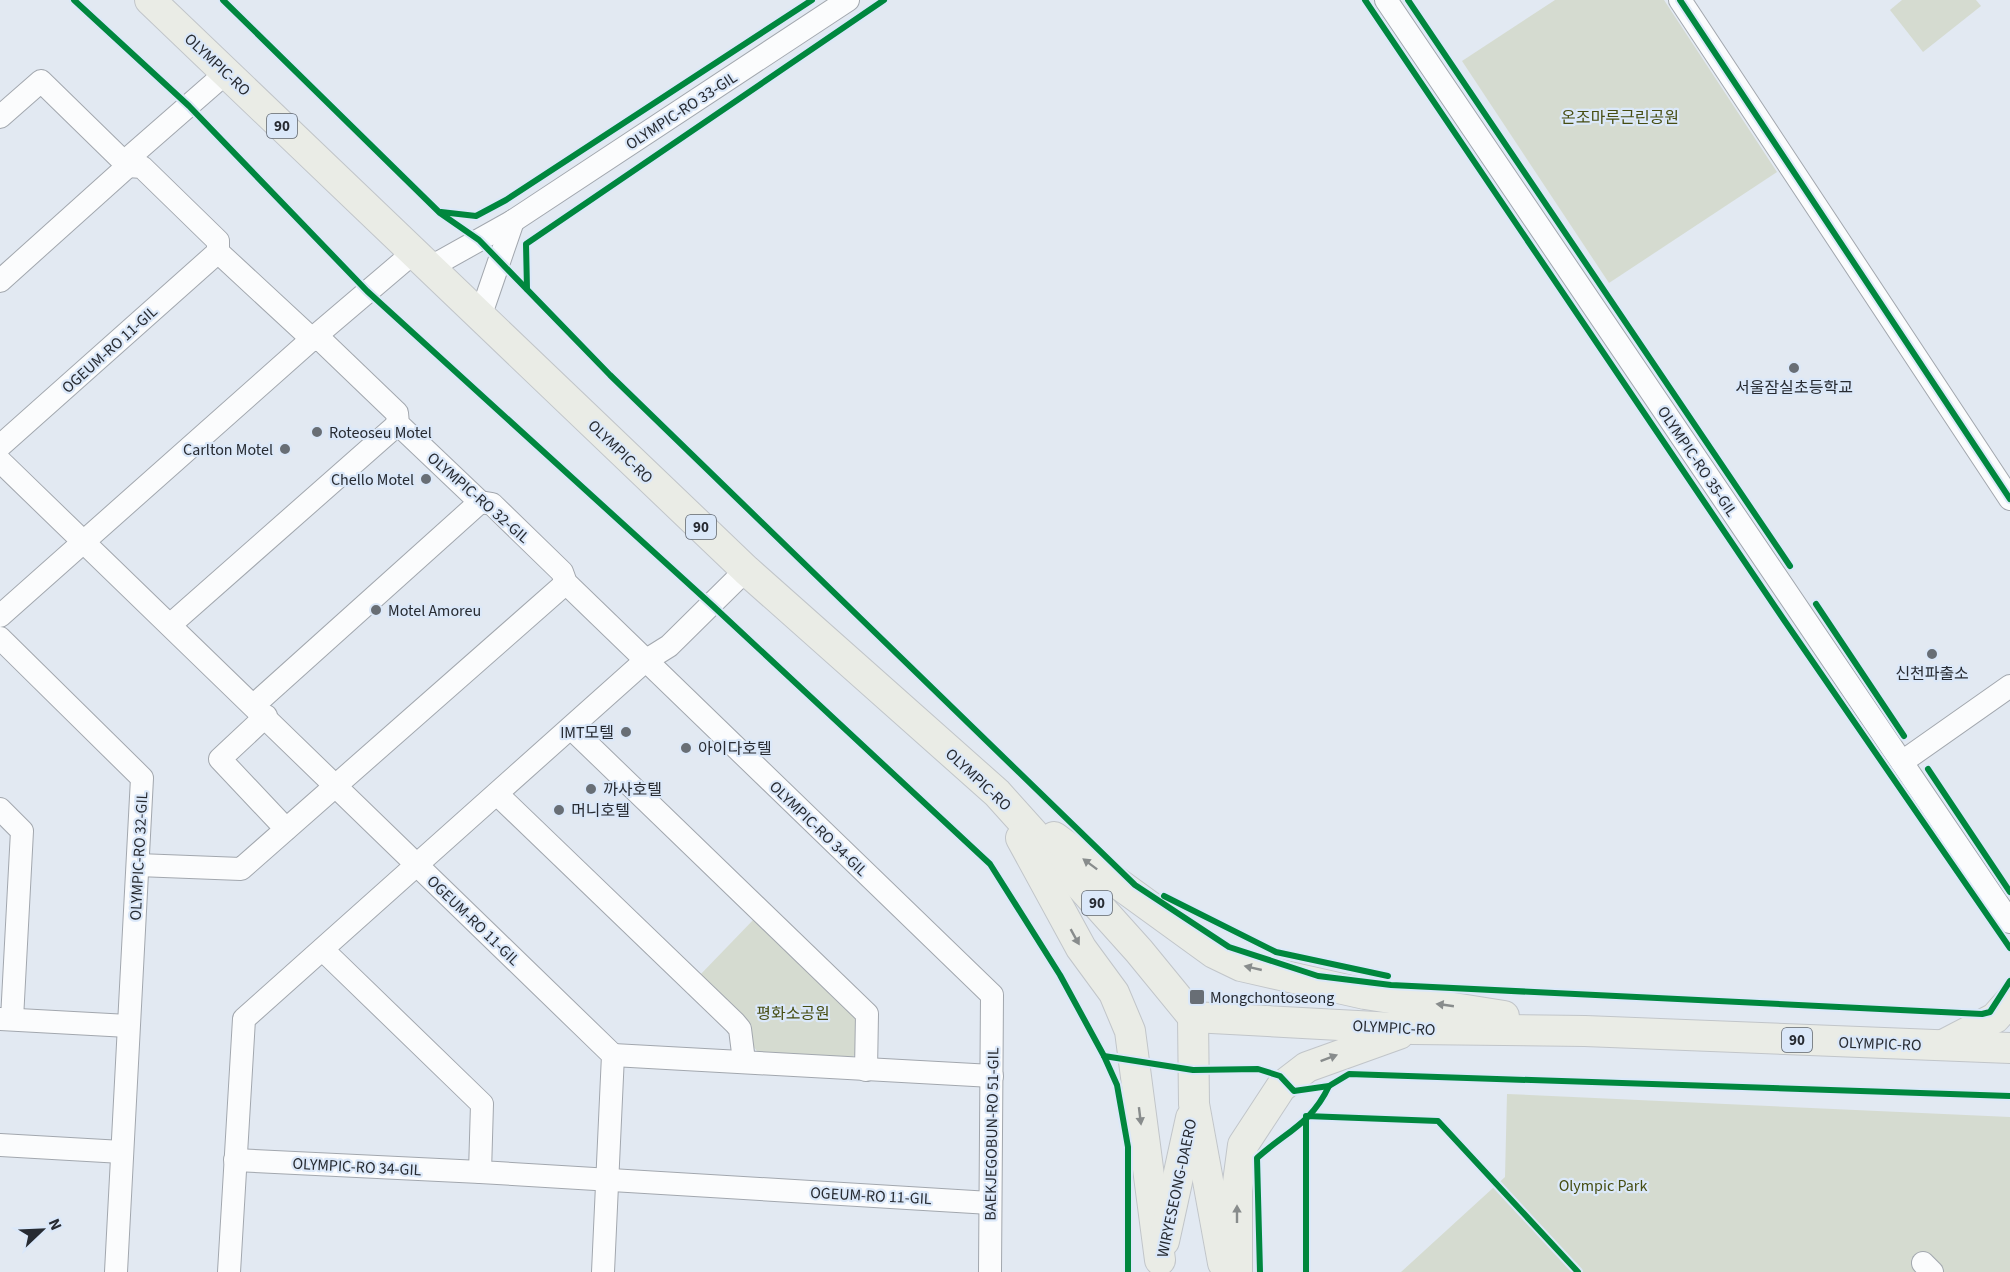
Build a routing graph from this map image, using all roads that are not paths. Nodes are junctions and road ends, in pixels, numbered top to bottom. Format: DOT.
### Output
graph roads {
  1 [pos="150,0"];
  2 [pos="848,0"];
  3 [pos="1386,0"];
  4 [pos="1680,0"];
  5 [pos="227,72"];
  6 [pos="0,117"];
  7 [pos="128,166"];
  8 [pos="513,221"];
  9 [pos="218,252"];
  10 [pos="421,260"];
  11 [pos="0,281"];
  12 [pos="480,317"];
  13 [pos="312,339"];
  14 [pos="398,424"];
  15 [pos="0,446"];
  16 [pos="0,461"];
  17 [pos="2010,499"];
  18 [pos="480,502"];
  19 [pos="83,543"];
  20 [pos="746,570"];
  21 [pos="566,583"];
  22 [pos="0,616"];
  23 [pos="170,625"];
  24 [pos="0,638"];
  25 [pos="645,661"];
  26 [pos="2010,686"];
  27 [pos="260,710"];
  28 [pos="571,728"];
  29 [pos="1902,762"];
  30 [pos="336,785"];
  31 [pos="997,793"];
  32 [pos="497,794"];
  33 [pos="0,809"];
  34 [pos="286,829"];
  35 [pos="418,864"];
  36 [pos="138,865"];
  37 [pos="2010,922"];
  38 [pos="323,950"];
  39 [pos="992,995"];
  40 [pos="2010,1001"];
  41 [pos="1193,1017"];
  42 [pos="6,1019"];
  43 [pos="128,1026"];
  44 [pos="1413,1029"];
  45 [pos="1585,1031"];
  46 [pos="1942,1046"];
  47 [pos="2010,1048"];
  48 [pos="613,1055"];
  49 [pos="744,1061"];
  50 [pos="866,1070"];
  51 [pos="992,1076"];
  52 [pos="1194,1104"];
  53 [pos="0,1145"];
  54 [pos="122,1152"];
  55 [pos="235,1160"];
  56 [pos="480,1172"];
  57 [pos="607,1179"];
  58 [pos="990,1203"];
  59 [pos="1160,1266"];
  60 [pos="116,1272"];
  61 [pos="229,1272"];
  62 [pos="603,1272"];
  63 [pos="990,1272"];
  64 [pos="1224,1272"];
  65 [pos="1237,1272"];
  1 -- 5 [label="main road, OLYMPIC-RO / 90"];
  2 -- 8 [label="street, OLYMPIC-RO 33-GIL"];
  3 -- 29 [label="street, OLYMPIC-RO 35-GIL"];
  4 -- 17 [label="street"];
  5 -- 7 [label="street"];
  5 -- 10 [label="main road, OLYMPIC-RO / 90"];
  6 -- 7 [label="street"];
  7 -- 9 [label="street, OLYMPIC-RO 32-GIL"];
  7 -- 11 [label="street"];
  8 -- 10 [label="street, OLYMPIC-RO 33-GIL"];
  8 -- 12 [label="street"];
  9 -- 13 [label="street, OLYMPIC-RO 32-GIL"];
  9 -- 15 [label="street, OGEUM-RO 11-GIL"];
  10 -- 12 [label="main road, OLYMPIC-RO / 90"];
  10 -- 13 [label="street"];
  12 -- 20 [label="main road, OLYMPIC-RO / 90"];
  13 -- 14 [label="street, OLYMPIC-RO 32-GIL"];
  13 -- 19 [label="street"];
  14 -- 18 [label="street, OLYMPIC-RO 32-GIL"];
  14 -- 23 [label="street"];
  16 -- 19 [label="street, OGEUM-RO 11-GIL"];
  18 -- 21 [label="street, OLYMPIC-RO 32-GIL"];
  18 -- 27 [label="street"];
  19 -- 22 [label="street"];
  19 -- 23 [label="street, OGEUM-RO 11-GIL"];
  20 -- 25 [label="street"];
  20 -- 31 [label="main road, OLYMPIC-RO / 90"];
  21 -- 25 [label="street, OLYMPIC-RO 32-GIL"];
  21 -- 30 [label="street"];
  23 -- 27 [label="street, OGEUM-RO 11-GIL"];
  24 -- 36 [label="street, OLYMPIC-RO 32-GIL"];
  25 -- 28 [label="street"];
  25 -- 39 [label="street, OLYMPIC-RO 34-GIL"];
  26 -- 29 [label="street"];
  27 -- 30 [label="street, OGEUM-RO 11-GIL"];
  27 -- 34 [label="street"];
  28 -- 32 [label="street"];
  28 -- 50 [label="street"];
  29 -- 37 [label="street, OLYMPIC-RO 35-GIL"];
  30 -- 34 [label="street"];
  30 -- 35 [label="street, OGEUM-RO 11-GIL"];
  31 -- 41 [label="main road, OLYMPIC-RO / 90"];
  45 -- 31 [label="main road, 90, one-way"];
  31 -- 59 [label="main road, one-way"];
  32 -- 35 [label="street"];
  32 -- 49 [label="street"];
  33 -- 42 [label="street"];
  34 -- 36 [label="street"];
  35 -- 38 [label="street"];
  35 -- 48 [label="street, OGEUM-RO 11-GIL"];
  36 -- 43 [label="street, OLYMPIC-RO 32-GIL"];
  38 -- 55 [label="street"];
  38 -- 56 [label="street"];
  39 -- 51 [label="street, BAEKJEGOBUN-RO 51-GIL"];
  40 -- 46 [label="main road"];
  41 -- 44 [label="main road, OLYMPIC-RO / 90"];
  41 -- 52 [label="main road, WIRYESEONG-DAERO"];
  42 -- 43 [label="street"];
  43 -- 54 [label="street, OLYMPIC-RO 32-GIL"];
  44 -- 45 [label="main road, OLYMPIC-RO / 90"];
  65 -- 44 [label="main road, one-way"];
  45 -- 46 [label="main road, OLYMPIC-RO / 90"];
  46 -- 47 [label="main road, OLYMPIC-RO / 90"];
  48 -- 49 [label="street"];
  48 -- 57 [label="street"];
  49 -- 50 [label="street"];
  50 -- 51 [label="street"];
  51 -- 58 [label="street, BAEKJEGOBUN-RO 51-GIL"];
  52 -- 59 [label="main road, WIRYESEONG-DAERO"];
  52 -- 64 [label="main road, WIRYESEONG-DAERO"];
  53 -- 54 [label="street"];
  54 -- 60 [label="street, OLYMPIC-RO 32-GIL"];
  55 -- 56 [label="street, OLYMPIC-RO 34-GIL"];
  55 -- 61 [label="street"];
  56 -- 57 [label="street, OLYMPIC-RO 34-GIL"];
  57 -- 58 [label="street, OGEUM-RO 11-GIL"];
  57 -- 62 [label="street"];
  58 -- 63 [label="street, BAEKJEGOBUN-RO 51-GIL"];
}
